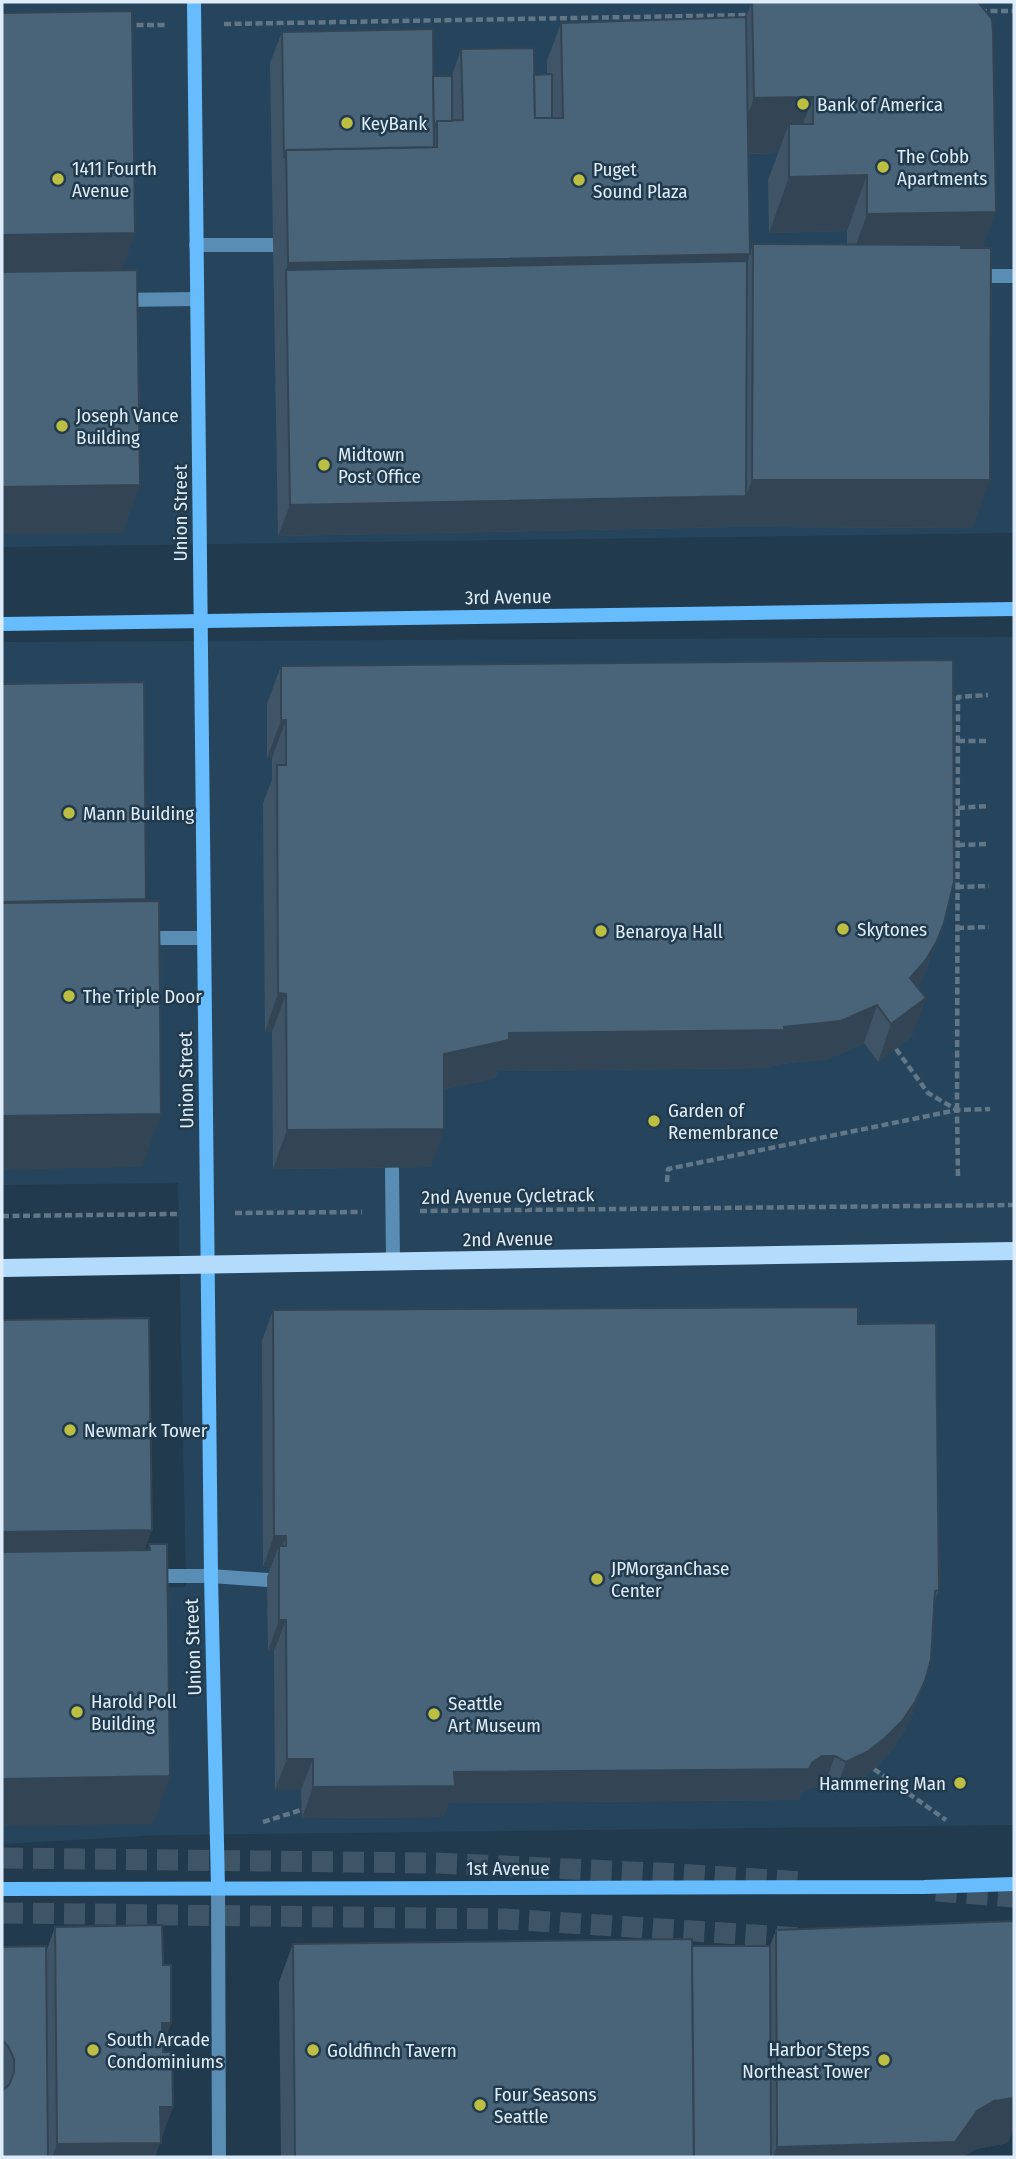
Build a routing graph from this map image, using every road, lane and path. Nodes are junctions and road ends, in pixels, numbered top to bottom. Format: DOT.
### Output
graph roads {
  1 [pos="194,2"];
  2 [pos="976,11"];
  3 [pos="1014,11"];
  4 [pos="756,15"];
  5 [pos="194,24"];
  6 [pos="114,25"];
  7 [pos="196,245"];
  8 [pos="274,245"];
  9 [pos="980,276"];
  10 [pos="1014,276"];
  11 [pos="197,299"];
  12 [pos="106,300"];
  13 [pos="1014,609"];
  14 [pos="200,621"];
  15 [pos="2,624"];
  16 [pos="988,695"];
  17 [pos="958,741"];
  18 [pos="988,741"];
  19 [pos="988,806"];
  20 [pos="958,808"];
  21 [pos="988,844"];
  22 [pos="958,845"];
  23 [pos="989,886"];
  24 [pos="957,887"];
  25 [pos="989,927"];
  26 [pos="957,928"];
  27 [pos="203,938"];
  28 [pos="122,939"];
  29 [pos="896,1049"];
  30 [pos="990,1109"];
  31 [pos="957,1110"];
  32 [pos="392,1168"];
  33 [pos="958,1177"];
  34 [pos="667,1182"];
  35 [pos="1014,1205"];
  36 [pos="393,1212"];
  37 [pos="207,1213"];
  38 [pos="2,1216"];
  39 [pos="1014,1251"];
  40 [pos="393,1262"];
  41 [pos="207,1265"];
  42 [pos="2,1268"];
  43 [pos="140,1576"];
  44 [pos="211,1576"];
  45 [pos="268,1580"];
  46 [pos="874,1769"];
  47 [pos="301,1810"];
  48 [pos="946,1820"];
  49 [pos="263,1822"];
  50 [pos="1014,1884"];
  51 [pos="218,1887"];
  52 [pos="2,1888"];
  53 [pos="219,2157"];
  1 -- 5 [label="main road, Union Street"];
  2 -- 3 [label="path"];
  4 -- 5 [label="path"];
  5 -- 6 [label="path"];
  5 -- 7 [label="main road, Union Street"];
  7 -- 8 [label="street"];
  7 -- 11 [label="main road, Union Street"];
  9 -- 10 [label="street"];
  11 -- 12 [label="street"];
  11 -- 14 [label="main road, Union Street"];
  13 -- 14 [label="main road, 3rd Avenue"];
  14 -- 15 [label="main road, 3rd Avenue"];
  14 -- 27 [label="main road, Union Street"];
  16 -- 17 [label="path"];
  17 -- 18 [label="path"];
  17 -- 20 [label="path"];
  19 -- 20 [label="path"];
  20 -- 22 [label="path"];
  21 -- 22 [label="path"];
  22 -- 24 [label="path"];
  23 -- 24 [label="path"];
  24 -- 26 [label="path"];
  25 -- 26 [label="path"];
  26 -- 31 [label="path"];
  27 -- 28 [label="street"];
  27 -- 37 [label="main road, Union Street"];
  29 -- 31 [label="path"];
  30 -- 31 [label="path"];
  31 -- 33 [label="path"];
  31 -- 34 [label="path"];
  32 -- 36 [label="street"];
  35 -- 36 [label="path, 2nd Avenue Cycletrack"];
  36 -- 37 [label="path, 2nd Avenue Cycletrack"];
  36 -- 40 [label="street"];
  37 -- 38 [label="path, 2nd Avenue Cycletrack"];
  37 -- 41 [label="main road, Union Street"];
  39 -- 40 [label="main road, 2nd Avenue"];
  40 -- 41 [label="main road, 2nd Avenue"];
  41 -- 42 [label="main road, 2nd Avenue"];
  41 -- 44 [label="main road, Union Street"];
  43 -- 44 [label="street"];
  44 -- 45 [label="street"];
  44 -- 51 [label="main road, Union Street"];
  46 -- 48 [label="path"];
  47 -- 49 [label="path"];
  50 -- 51 [label="main road, 1st Avenue"];
  51 -- 52 [label="main road, 1st Avenue"];
  51 -- 53 [label="street, Union Street"];
}
